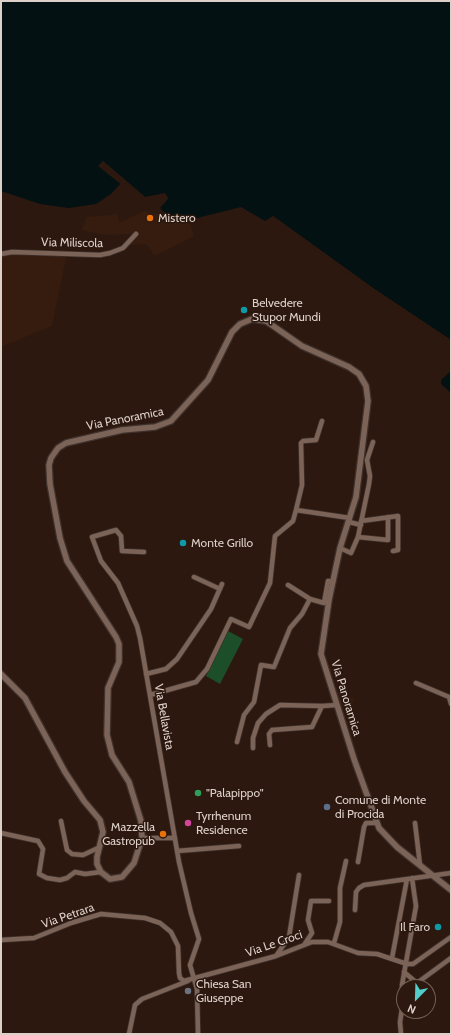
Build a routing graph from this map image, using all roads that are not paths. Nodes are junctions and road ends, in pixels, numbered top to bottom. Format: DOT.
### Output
graph roads {
  1 [pos="136,234"];
  2 [pos="1,254"];
  3 [pos="322,421"];
  4 [pos="373,442"];
  5 [pos="296,510"];
  6 [pos="388,517"];
  7 [pos="349,520"];
  8 [pos="361,523"];
  9 [pos="358,538"];
  10 [pos="340,548"];
  11 [pos="393,551"];
  12 [pos="144,552"];
  13 [pos="194,577"];
  14 [pos="333,582"];
  15 [pos="288,585"];
  16 [pos="310,600"];
  17 [pos="1,674"];
  18 [pos="146,674"];
  19 [pos="416,683"];
  20 [pos="150,695"];
  21 [pos="451,704"];
  22 [pos="337,705"];
  23 [pos="322,706"];
  24 [pos="237,742"];
  25 [pos="270,745"];
  26 [pos="253,748"];
  27 [pos="61,821"];
  28 [pos="377,823"];
  29 [pos="415,823"];
  30 [pos="1,833"];
  31 [pos="142,838"];
  32 [pos="175,838"];
  33 [pos="239,846"];
  34 [pos="98,848"];
  35 [pos="177,851"];
  36 [pos="346,861"];
  37 [pos="358,862"];
  38 [pos="420,865"];
  39 [pos="101,872"];
  40 [pos="451,873"];
  41 [pos="299,875"];
  42 [pos="432,875"];
  43 [pos="412,878"];
  44 [pos="406,879"];
  45 [pos="451,890"];
  46 [pos="329,901"];
  47 [pos="355,910"];
  48 [pos="451,938"];
  49 [pos="1,940"];
  50 [pos="334,943"];
  51 [pos="304,945"];
  52 [pos="276,956"];
  53 [pos="392,958"];
  54 [pos="451,958"];
  55 [pos="407,964"];
  56 [pos="404,972"];
  57 [pos="194,979"];
  58 [pos="129,1034"];
  59 [pos="198,1034"];
  60 [pos="401,1034"];
  1 -- 2 [label="street, Via Miliscola"];
  3 -- 5 [label="street"];
  4 -- 8 [label="street"];
  5 -- 7 [label="street"];
  5 -- 20 [label="street"];
  6 -- 8 [label="street"];
  6 -- 9 [label="street"];
  6 -- 11 [label="street"];
  7 -- 8 [label="street"];
  7 -- 10 [label="street, Via Panoramica"];
  7 -- 31 [label="street, Via Panoramica"];
  8 -- 9 [label="street"];
  9 -- 10 [label="street"];
  10 -- 14 [label="street, Via Panoramica"];
  12 -- 18 [label="street, Via Bellavista"];
  13 -- 18 [label="street"];
  14 -- 16 [label="street"];
  14 -- 22 [label="street, Via Panoramica"];
  15 -- 16 [label="street"];
  16 -- 24 [label="street"];
  17 -- 34 [label="street"];
  18 -- 20 [label="street, Via Bellavista"];
  19 -- 21 [label="street"];
  20 -- 32 [label="street, Via Bellavista"];
  22 -- 23 [label="street"];
  22 -- 28 [label="street, Via Panoramica"];
  23 -- 25 [label="street"];
  23 -- 26 [label="street"];
  27 -- 34 [label="street"];
  28 -- 37 [label="street"];
  28 -- 38 [label="street, Via Panoramica"];
  29 -- 38 [label="street"];
  30 -- 39 [label="street"];
  31 -- 32 [label="street"];
  31 -- 39 [label="street, Via Panoramica"];
  32 -- 35 [label="street, Via Bellavista"];
  33 -- 35 [label="street"];
  34 -- 39 [label="street"];
  35 -- 57 [label="street, Via Bellavista"];
  36 -- 50 [label="street"];
  38 -- 42 [label="street, Via Panoramica"];
  40 -- 42 [label="street"];
  41 -- 52 [label="street"];
  42 -- 43 [label="street"];
  42 -- 45 [label="street, Via Panoramica"];
  43 -- 44 [label="street"];
  43 -- 55 [label="street"];
  44 -- 47 [label="street"];
  44 -- 53 [label="street"];
  46 -- 51 [label="street"];
  48 -- 55 [label="street"];
  49 -- 57 [label="street, Via Petrara"];
  50 -- 51 [label="street, Via Le Croci"];
  50 -- 53 [label="street, Via Le Croci"];
  51 -- 52 [label="street, Via Le Croci"];
  52 -- 57 [label="street, Via Le Croci"];
  53 -- 55 [label="street, Via Le Croci"];
  54 -- 56 [label="street"];
  55 -- 56 [label="street"];
  56 -- 60 [label="street"];
  57 -- 58 [label="street, Via Le Croci"];
  57 -- 59 [label="street, Via Bellavista"];
}
